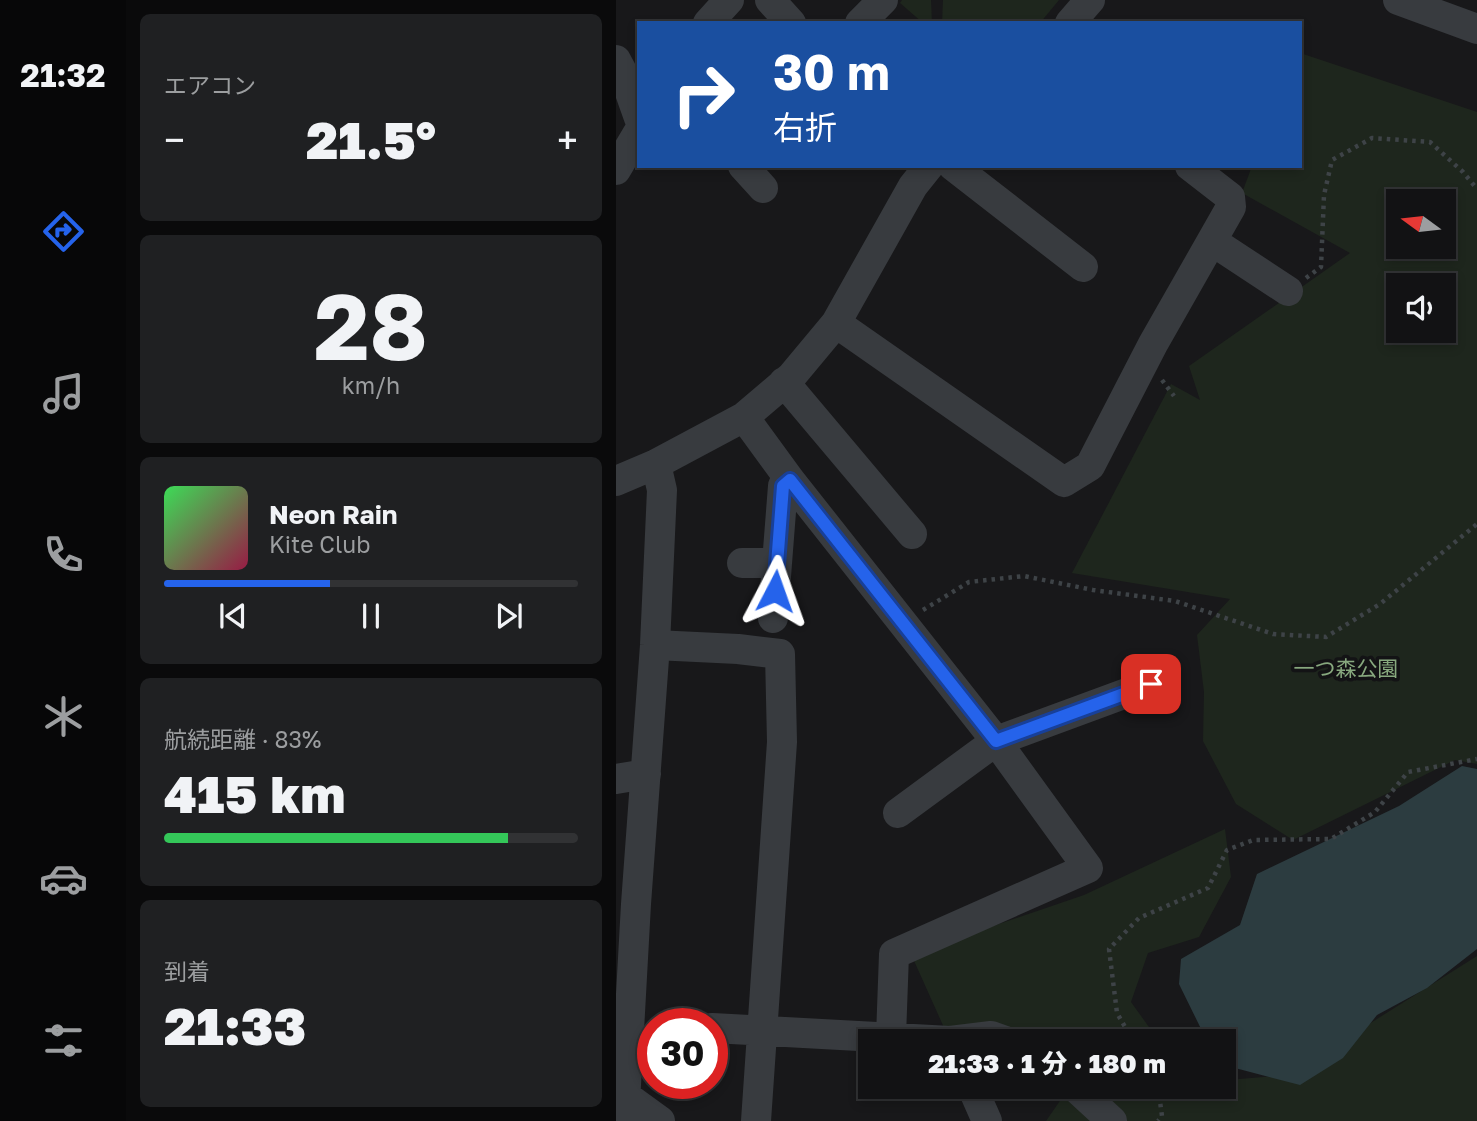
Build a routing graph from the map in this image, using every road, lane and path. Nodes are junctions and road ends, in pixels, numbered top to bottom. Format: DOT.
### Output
graph roads {
  1 [pos="729,0"];
  2 [pos="770,0"];
  3 [pos="883,0"];
  4 [pos="1090,0"];
  5 [pos="1398,0"];
  6 [pos="710,21"];
  7 [pos="789,21"];
  8 [pos="862,21"];
  9 [pos="1072,21"];
  10 [pos="1477,29"];
  11 [pos="616,60"];
  12 [pos="637,112"];
  13 [pos="637,134"];
  14 [pos="745,168"];
  15 [pos="928,168"];
  16 [pos="956,168"];
  17 [pos="1193,168"];
  18 [pos="616,170"];
  19 [pos="763,188"];
  20 [pos="1477,189"];
  21 [pos="1212,241"];
  22 [pos="1083,267"];
  23 [pos="1288,291"];
  24 [pos="836,323"];
  25 [pos="784,382"];
  26 [pos="744,417"];
  27 [pos="656,464"];
  28 [pos="790,480"];
  29 [pos="616,481"];
  30 [pos="1477,524"];
  31 [pos="912,534"];
  32 [pos="742,563"];
  33 [pos="777,564"];
  34 [pos="773,618"];
  35 [pos="904,623"];
  36 [pos="655,645"];
  37 [pos="1151,684"];
  38 [pos="996,741"];
  39 [pos="1477,758"];
  40 [pos="646,774"];
  41 [pos="616,779"];
  42 [pos="898,813"];
  43 [pos="626,904"];
  44 [pos="633,1023"];
  45 [pos="728,1029"];
  46 [pos="891,1029"];
  47 [pos="1126,1029"];
  48 [pos="761,1032"];
  49 [pos="858,1036"];
  50 [pos="977,1099"];
  51 [pos="1088,1099"];
  52 [pos="1160,1099"];
  53 [pos="622,1102"];
  54 [pos="660,1121"];
  55 [pos="756,1121"];
  56 [pos="987,1121"];
  57 [pos="1112,1121"];
  58 [pos="1158,1121"];
  1 -- 6 [label="street"];
  2 -- 7 [label="street"];
  3 -- 8 [label="street"];
  4 -- 9 [label="street"];
  5 -- 10 [label="street"];
  11 -- 12 [label="street"];
  13 -- 18 [label="street"];
  14 -- 19 [label="street"];
  15 -- 24 [label="street"];
  16 -- 22 [label="street"];
  17 -- 21 [label="street"];
  20 -- 23 [label="path"];
  21 -- 23 [label="street"];
  21 -- 24 [label="street"];
  24 -- 25 [label="street"];
  25 -- 26 [label="street"];
  25 -- 31 [label="street"];
  26 -- 27 [label="street"];
  26 -- 28 [label="street"];
  27 -- 29 [label="street"];
  27 -- 36 [label="street"];
  28 -- 33 [label="street"];
  28 -- 35 [label="street"];
  30 -- 35 [label="path"];
  32 -- 33 [label="street"];
  33 -- 34 [label="street"];
  35 -- 38 [label="street"];
  36 -- 40 [label="street"];
  36 -- 48 [label="street"];
  37 -- 38 [label="street"];
  38 -- 42 [label="street"];
  38 -- 46 [label="street"];
  39 -- 47 [label="path"];
  40 -- 41 [label="street"];
  40 -- 43 [label="street"];
  43 -- 44 [label="street"];
  44 -- 53 [label="street"];
  45 -- 48 [label="street"];
  48 -- 49 [label="street"];
  48 -- 55 [label="street"];
  50 -- 56 [label="street"];
  51 -- 57 [label="street"];
  52 -- 58 [label="path"];
  53 -- 54 [label="street"];
}
